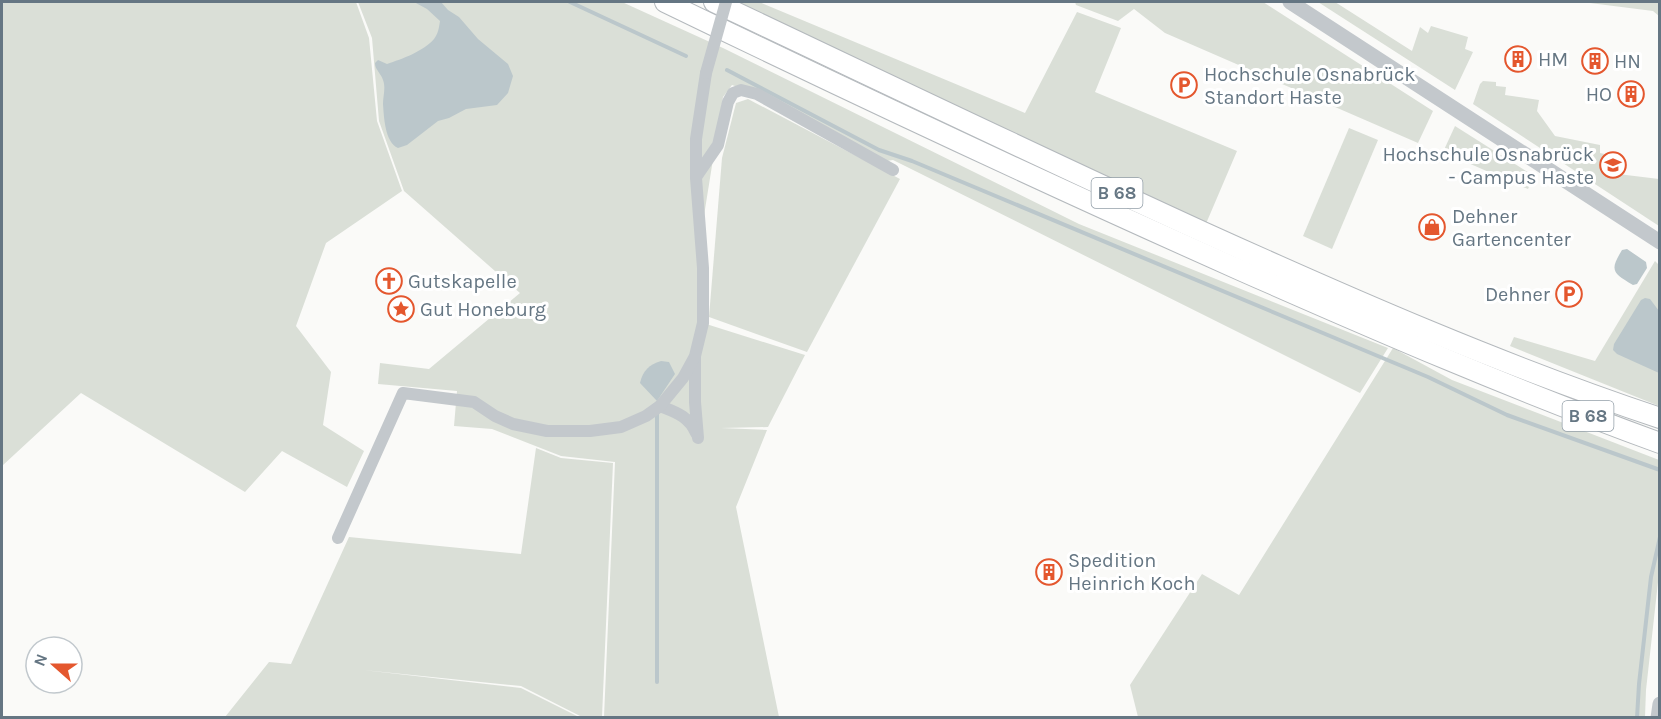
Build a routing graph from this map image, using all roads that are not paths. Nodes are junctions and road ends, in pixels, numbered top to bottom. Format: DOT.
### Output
graph roads {
  1 [pos="665,2"];
  2 [pos="714,2"];
  3 [pos="726,2"];
  4 [pos="1290,2"];
  5 [pos="893,170"];
  6 [pos="696,178"];
  7 [pos="1659,242"];
  8 [pos="695,356"];
  9 [pos="657,408"];
  10 [pos="1659,418"];
  11 [pos="1659,443"];
  12 [pos="338,538"];
  13 [pos="1659,704"];
  14 [pos="1658,717"];
  1 -- 11 [label="highway, B 68"];
  2 -- 10 [label="highway, B 68"];
  3 -- 6 [label="street, bridge"];
  4 -- 7 [label="street"];
  5 -- 6 [label="street"];
  6 -- 8 [label="street"];
  8 -- 9 [label="street"];
  8 -- 9 [label="street"];
  9 -- 12 [label="street"];
  13 -- 14 [label="street"];
}
